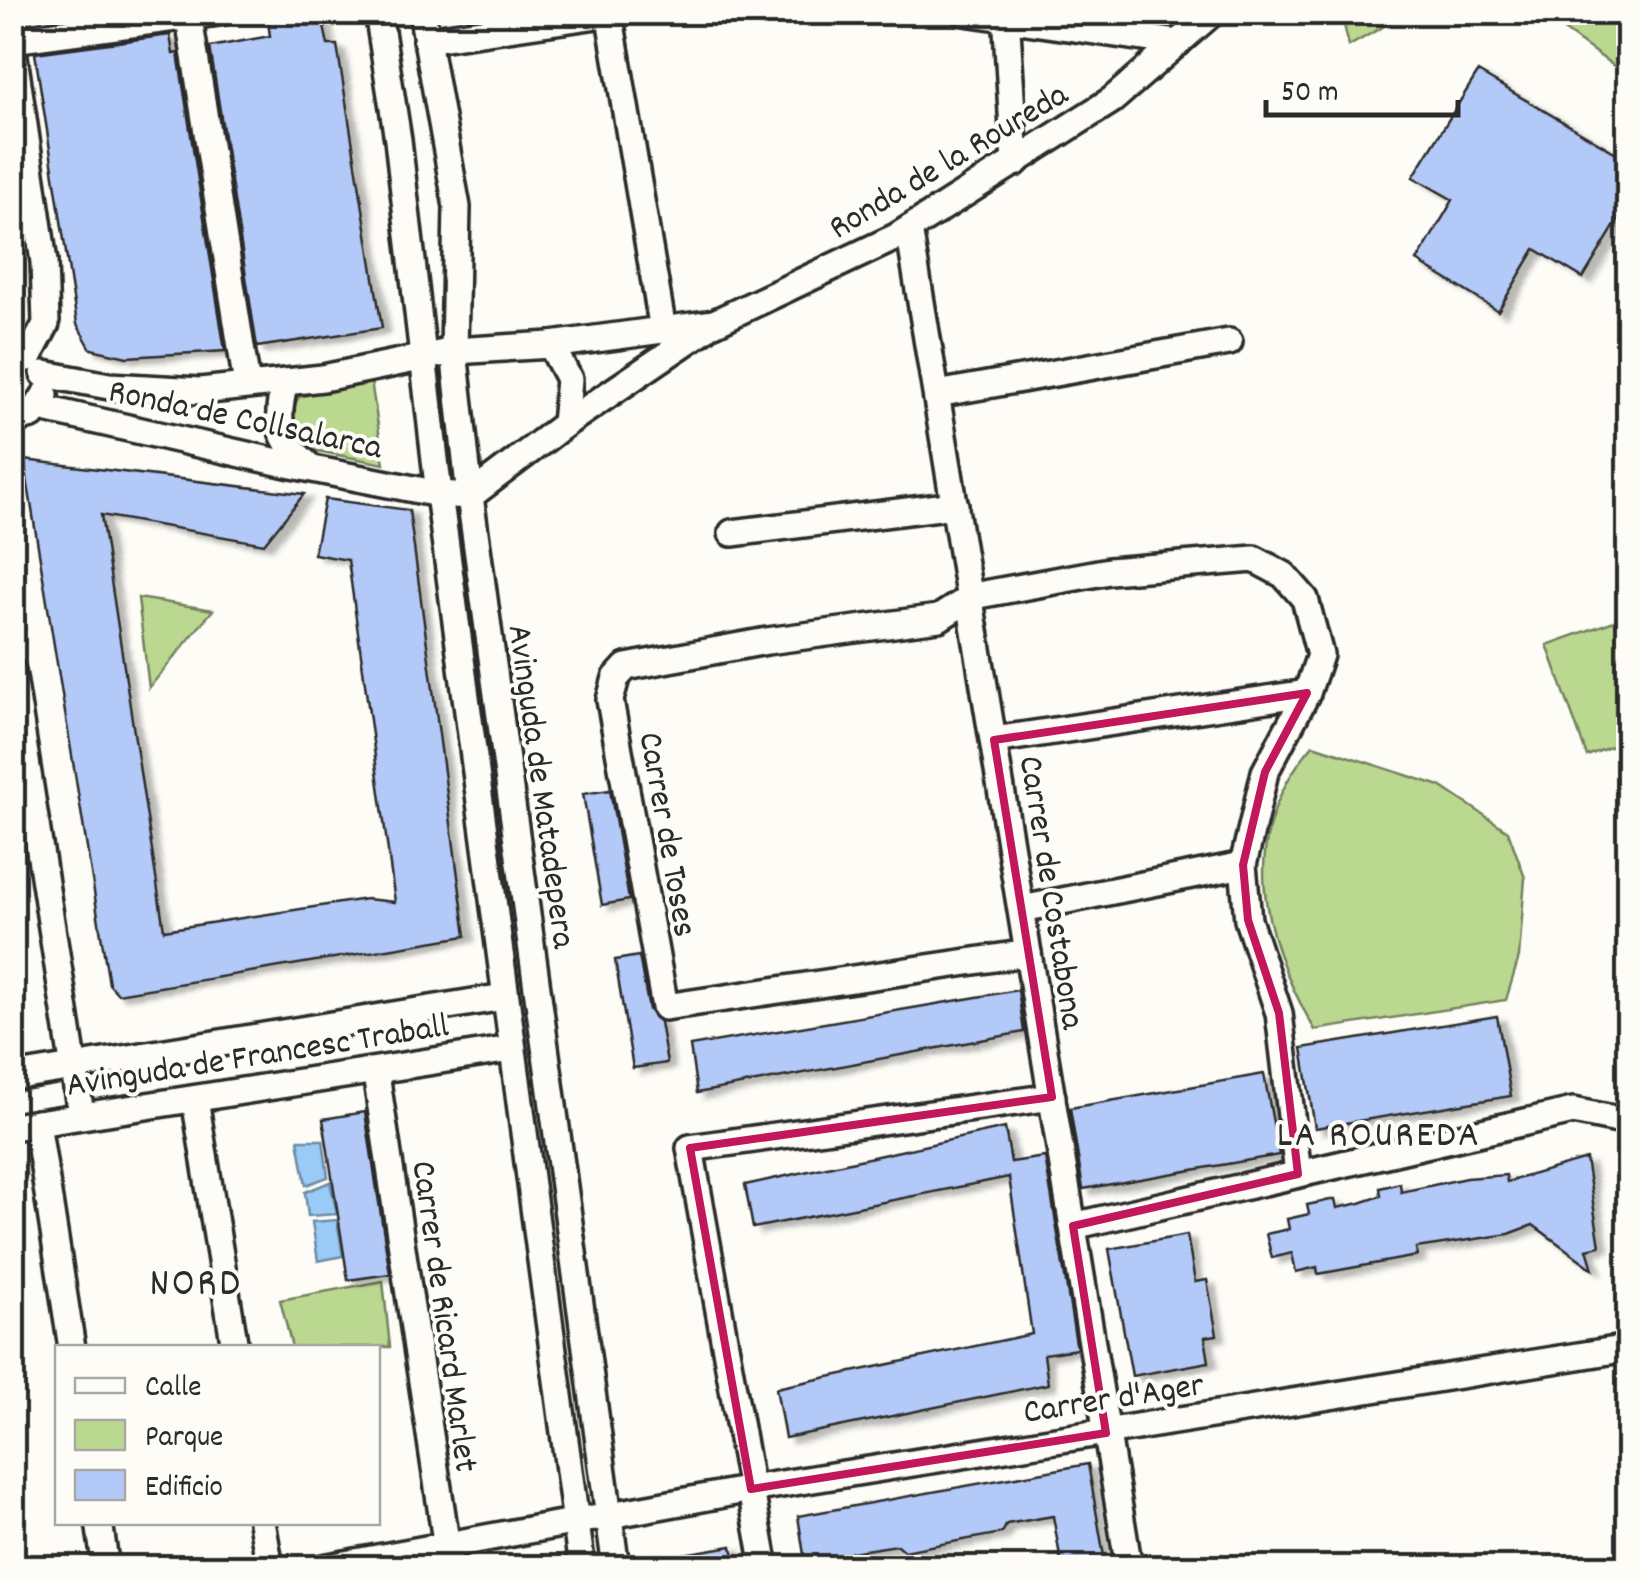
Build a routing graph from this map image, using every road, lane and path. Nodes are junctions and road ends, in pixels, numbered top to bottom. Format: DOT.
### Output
graph roads {
  1 [pos="220,12"];
  2 [pos="378,12"];
  3 [pos="422,12"];
  4 [pos="618,12"];
  5 [pos="964,12"];
  6 [pos="1213,12"];
  7 [pos="610,13"];
  8 [pos="188,15"];
  9 [pos="1005,16"];
  10 [pos="426,40"];
  11 [pos="12,41"];
  12 [pos="1178,43"];
  13 [pos="1015,163"];
  14 [pos="910,229"];
  15 [pos="714,324"];
  16 [pos="663,330"];
  17 [pos="1229,342"];
  18 [pos="551,345"];
  19 [pos="454,350"];
  20 [pos="423,355"];
  21 [pos="28,362"];
  22 [pos="285,382"];
  23 [pos="247,385"];
  24 [pos="936,394"];
  25 [pos="40,408"];
  26 [pos="12,420"];
  27 [pos="565,424"];
  28 [pos="308,465"];
  29 [pos="439,494"];
  30 [pos="470,496"];
  31 [pos="955,505"];
  32 [pos="732,534"];
  33 [pos="973,596"];
  34 [pos="13,683"];
  35 [pos="1307,693"];
  36 [pos="994,740"];
  37 [pos="1243,866"];
  38 [pos="1022,909"];
  39 [pos="1028,953"];
  40 [pos="504,997"];
  41 [pos="511,1049"];
  42 [pos="75,1066"];
  43 [pos="376,1074"];
  44 [pos="12,1078"];
  45 [pos="1052,1097"];
  46 [pos="195,1099"];
  47 [pos="80,1114"];
  48 [pos="1628,1122"];
  49 [pos="25,1125"];
  50 [pos="1298,1174"];
  51 [pos="1073,1226"];
  52 [pos="71,1345"];
  53 [pos="235,1345"];
  54 [pos="1628,1348"];
  55 [pos="1106,1433"];
  56 [pos="750,1488"];
  57 [pos="608,1514"];
  58 [pos="574,1522"];
  59 [pos="99,1525"];
  60 [pos="263,1525"];
  61 [pos="448,1556"];
  62 [pos="106,1568"];
  63 [pos="270,1568"];
  64 [pos="323,1568"];
  65 [pos="582,1568"];
  66 [pos="616,1568"];
  67 [pos="764,1568"];
  68 [pos="1129,1568"];
  1 -- 8 [label="street"];
  2 -- 20 [label="street, Avinguda de Matadepera"];
  3 -- 10 [label="street, Avinguda de Matadepera"];
  4 -- 7 [label="street"];
  5 -- 9 [label="street"];
  6 -- 12 [label="street, Ronda de la Roureda"];
  7 -- 10 [label="street"];
  7 -- 16 [label="street"];
  8 -- 11 [label="street"];
  8 -- 23 [label="street"];
  9 -- 12 [label="street"];
  9 -- 13 [label="street"];
  10 -- 19 [label="street, Avinguda de Matadepera"];
  11 -- 21 [label="street"];
  12 -- 13 [label="street, Ronda de la Roureda"];
  13 -- 14 [label="street, Ronda de la Roureda"];
  14 -- 15 [label="street, Ronda de la Roureda"];
  14 -- 24 [label="street, Carrer de Costabona"];
  15 -- 16 [label="street, Ronda de la Roureda"];
  15 -- 27 [label="street"];
  16 -- 18 [label="street, Ronda de la Roureda"];
  17 -- 24 [label="street"];
  18 -- 19 [label="street, Ronda de la Roureda"];
  18 -- 27 [label="street"];
  19 -- 20 [label="street, Ronda de Collsalarca"];
  19 -- 30 [label="street, Avinguda de Matadepera"];
  20 -- 22 [label="street, Ronda de Collsalarca"];
  20 -- 29 [label="street, Avinguda de Matadepera"];
  21 -- 23 [label="street, Ronda de Collsalarca"];
  21 -- 25 [label="street"];
  22 -- 23 [label="street, Ronda de Collsalarca"];
  22 -- 28 [label="street"];
  24 -- 31 [label="street, Carrer de Costabona"];
  25 -- 26 [label="street"];
  25 -- 28 [label="street, Ronda de Collsalarca"];
  27 -- 30 [label="street"];
  28 -- 29 [label="street, Ronda de Collsalarca"];
  29 -- 30 [label="street, Ronda de Collsalarca"];
  29 -- 40 [label="street, Avinguda de Matadepera"];
  30 -- 57 [label="street, Avinguda de Matadepera"];
  31 -- 32 [label="street"];
  31 -- 33 [label="street, Carrer de Costabona"];
  33 -- 35 [label="street, Carrer de Toses"];
  33 -- 36 [label="street, Carrer de Costabona"];
  33 -- 39 [label="street, Carrer de Toses"];
  34 -- 42 [label="street"];
  35 -- 36 [label="street"];
  35 -- 37 [label="street, Carrer de Toses"];
  36 -- 38 [label="street, Carrer de Costabona"];
  37 -- 38 [label="street"];
  37 -- 50 [label="street, Carrer de Toses"];
  38 -- 39 [label="street, Carrer de Costabona"];
  39 -- 45 [label="street, Carrer de Costabona"];
  40 -- 41 [label="street, Avinguda de Matadepera"];
  40 -- 42 [label="street, Avinguda de Francesc Traball"];
  41 -- 43 [label="street, Avinguda de Francesc Traball"];
  41 -- 58 [label="street, Avinguda de Matadepera"];
  42 -- 44 [label="street, Avinguda de Francesc Traball"];
  42 -- 47 [label="street"];
  43 -- 46 [label="street, Avinguda de Francesc Traball"];
  43 -- 61 [label="street, Carrer de Ricard Marlet"];
  45 -- 51 [label="street, Carrer de Costabona"];
  45 -- 56 [label="street"];
  46 -- 47 [label="street, Avinguda de Francesc Traball"];
  46 -- 53 [label="street"];
  47 -- 49 [label="street, Avinguda de Francesc Traball"];
  48 -- 50 [label="street"];
  49 -- 52 [label="street"];
  50 -- 51 [label="street"];
  51 -- 55 [label="street, Carrer de Costabona"];
  54 -- 55 [label="street, Carrer d'Ager"];
  55 -- 56 [label="street, Carrer d'Ager"];
  55 -- 68 [label="street, Carrer de Costabona"];
  56 -- 57 [label="street, Carrer d'Ager"];
  56 -- 67 [label="street"];
  57 -- 58 [label="street, Carrer d'Ager"];
  57 -- 66 [label="street, Avinguda de Matadepera"];
  58 -- 61 [label="street, Carrer d'Ager"];
  58 -- 65 [label="street, Avinguda de Matadepera"];
  59 -- 62 [label="street"];
  60 -- 63 [label="street"];
  61 -- 64 [label="street, Carrer d'Ager"];
}
